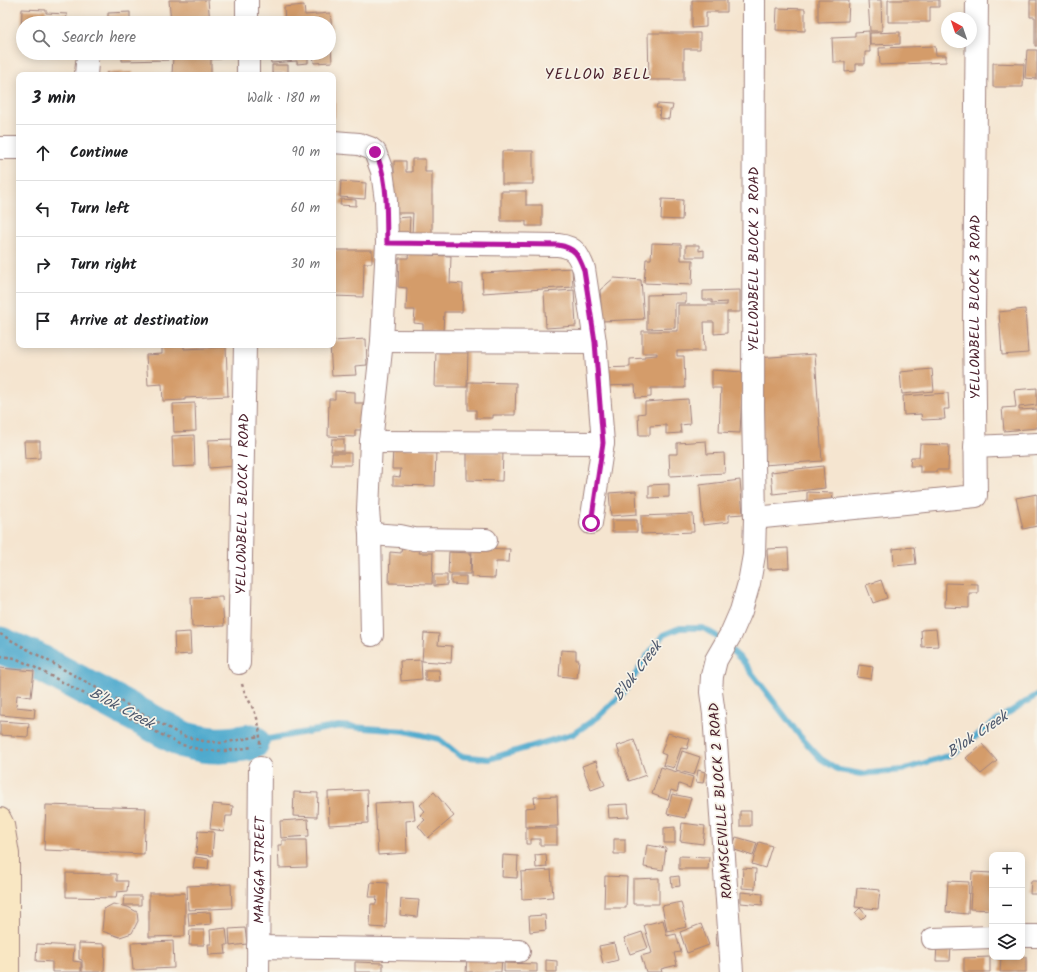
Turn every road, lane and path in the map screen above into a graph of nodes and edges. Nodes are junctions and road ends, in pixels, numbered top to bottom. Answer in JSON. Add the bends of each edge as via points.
{"nodes":[{"id":1,"x":247,"y":0,"type":"edge"},
{"id":2,"x":754,"y":0,"type":"edge"},
{"id":3,"x":977,"y":0,"type":"edge"},
{"id":4,"x":248,"y":16,"type":"edge"},
{"id":5,"x":248,"y":60,"type":"edge"},
{"id":6,"x":248,"y":72,"type":"edge"},
{"id":7,"x":336,"y":142,"type":"edge"},
{"id":8,"x":0,"y":148,"type":"edge"},
{"id":9,"x":16,"y":148,"type":"edge"},
{"id":10,"x":387,"y":243,"type":"junction"},
{"id":11,"x":382,"y":341,"type":"junction"},
{"id":12,"x":595,"y":342,"type":"junction"},
{"id":13,"x":245,"y":348,"type":"edge"},
{"id":14,"x":371,"y":442,"type":"junction"},
{"id":15,"x":603,"y":443,"type":"junction"},
{"id":16,"x":1037,"y":444,"type":"edge"},
{"id":17,"x":975,"y":447,"type":"junction"},
{"id":18,"x":755,"y":518,"type":"junction"},
{"id":19,"x":591,"y":523,"type":"dead end"},
{"id":20,"x":370,"y":534,"type":"junction"},
{"id":21,"x":486,"y":540,"type":"dead end"},
{"id":22,"x":0,"y":634,"type":"edge"},
{"id":23,"x":731,"y":634,"type":"joint"},
{"id":24,"x":372,"y":635,"type":"dead end"},
{"id":25,"x":0,"y":656,"type":"edge"},
{"id":26,"x":239,"y":663,"type":"joint"},
{"id":27,"x":260,"y":736,"type":"junction"},
{"id":28,"x":260,"y":745,"type":"junction"},
{"id":29,"x":260,"y":768,"type":"joint"},
{"id":30,"x":0,"y":819,"type":"edge"},
{"id":31,"x":1025,"y":936,"type":"edge"},
{"id":32,"x":1037,"y":936,"type":"edge"},
{"id":33,"x":989,"y":937,"type":"edge"},
{"id":34,"x":933,"y":939,"type":"dead end"},
{"id":35,"x":258,"y":947,"type":"junction"},
{"id":36,"x":519,"y":951,"type":"dead end"},
{"id":37,"x":8,"y":972,"type":"edge"},
{"id":38,"x":258,"y":972,"type":"edge"},
{"id":39,"x":732,"y":972,"type":"edge"}],
"edges":[{"from":1,"to":4,"type":"street"},
{"from":2,"to":18,"type":"street","name":"YELLOWBELL BLOCK 2 ROAD"},
{"from":3,"to":17,"type":"street","name":"YELLOWBELL BLOCK 3 ROAD"},
{"from":5,"to":6,"type":"street"},
{"from":7,"to":10,"type":"street","via":[[359,144],[375,152],[382,171],[386,201]]},
{"from":8,"to":9,"type":"street"},
{"from":10,"to":11,"type":"street"},
{"from":10,"to":12,"type":"street","via":[[569,246],[580,258],[584,270]]},
{"from":11,"to":12,"type":"street"},
{"from":11,"to":14,"type":"street"},
{"from":12,"to":15,"type":"street"},
{"from":13,"to":26,"type":"street","name":"YELLOWBELL BLOCK 1 ROAD"},
{"from":14,"to":15,"type":"street"},
{"from":14,"to":20,"type":"street","via":[[368,510]]},
{"from":15,"to":19,"type":"street"},
{"from":16,"to":17,"type":"street"},
{"from":17,"to":18,"type":"street","name":"YELLOWBELL BLOCK 3 ROAD","via":[[976,496]]},
{"from":18,"to":23,"type":"street","name":"YELLOWBELL BLOCK 2 ROAD","via":[[754,555],[749,583]]},
{"from":20,"to":21,"type":"street","via":[[414,539]]},
{"from":20,"to":24,"type":"street"},
{"from":22,"to":27,"type":"path","via":[[183,736],[222,743]]},
{"from":23,"to":39,"type":"street","name":"ROAMSCEVILLE BLOCK 2 ROAD","via":[[716,660],[711,692]]},
{"from":25,"to":28,"type":"path","via":[[15,658],[32,666],[179,744],[202,750],[225,751]]},
{"from":26,"to":27,"type":"path","via":[[244,691],[256,714]]},
{"from":27,"to":28,"type":"path"},
{"from":28,"to":29,"type":"path"},
{"from":29,"to":35,"type":"street","name":"MANGGA STREET"},
{"from":30,"to":37,"type":"street","via":[[8,854]]},
{"from":31,"to":32,"type":"street"},
{"from":33,"to":34,"type":"street"},
{"from":35,"to":36,"type":"street"},
{"from":35,"to":38,"type":"street","name":"MANGGA STREET"}]}
